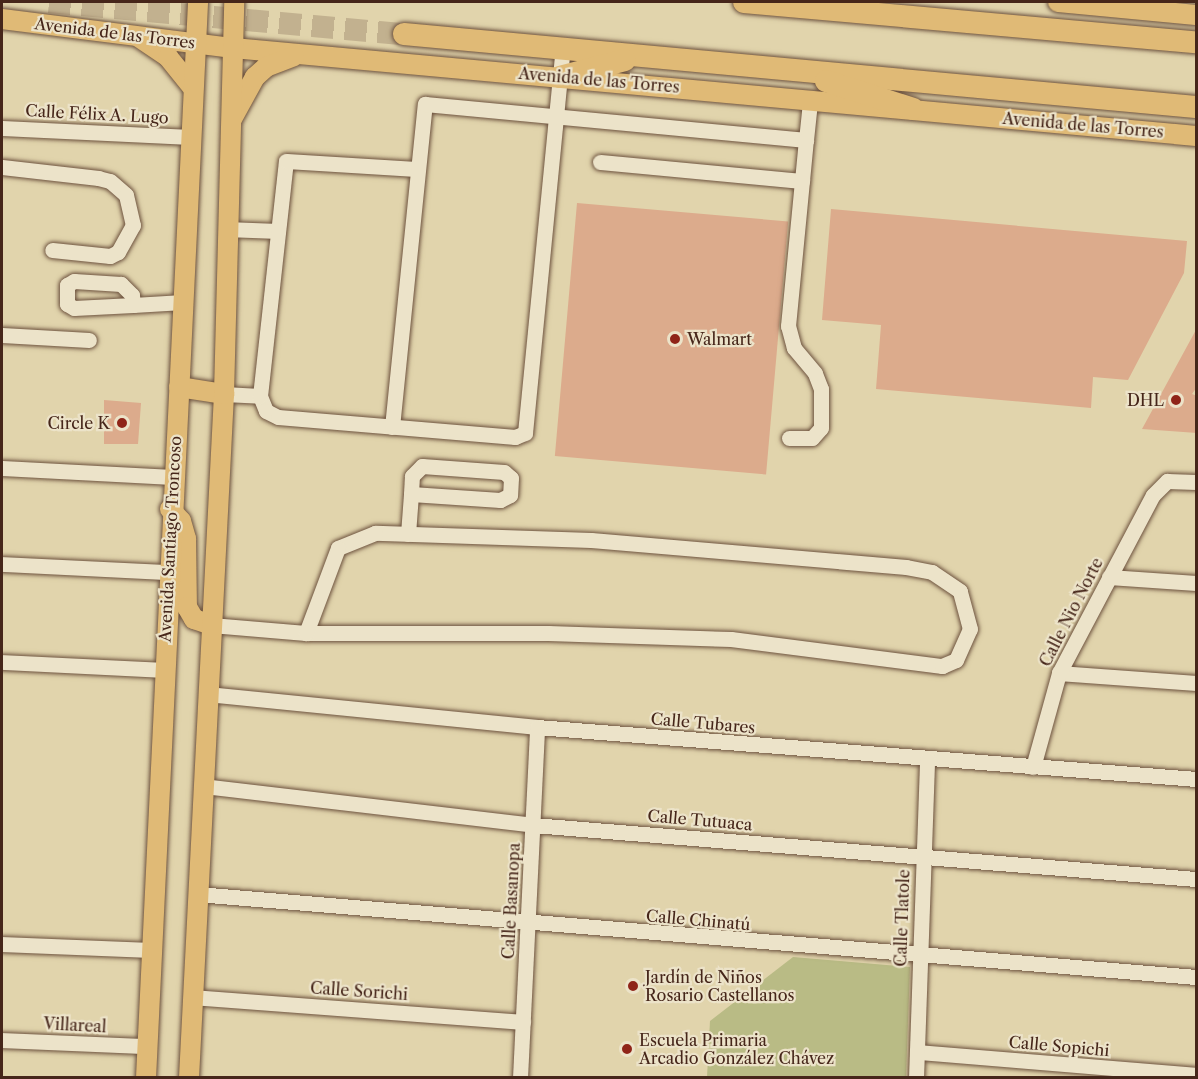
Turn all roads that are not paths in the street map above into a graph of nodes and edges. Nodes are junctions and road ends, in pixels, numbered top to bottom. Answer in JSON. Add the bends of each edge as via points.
{"nodes":[{"id":1,"x":198,"y":2,"type":"edge"},
{"id":2,"x":234,"y":2,"type":"edge"},
{"id":3,"x":744,"y":2,"type":"edge"},
{"id":4,"x":1058,"y":2,"type":"edge"},
{"id":5,"x":1197,"y":15,"type":"edge"},
{"id":6,"x":2,"y":19,"type":"edge"},
{"id":7,"x":404,"y":34,"type":"tunnel mouth"},
{"id":8,"x":135,"y":35,"type":"junction"},
{"id":9,"x":195,"y":42,"type":"junction"},
{"id":10,"x":1197,"y":42,"type":"edge"},
{"id":11,"x":232,"y":48,"type":"junction"},
{"id":12,"x":563,"y":48,"type":"junction"},
{"id":13,"x":308,"y":53,"type":"junction"},
{"id":14,"x":642,"y":55,"type":"junction"},
{"id":15,"x":784,"y":68,"type":"junction"},
{"id":16,"x":560,"y":76,"type":"junction"},
{"id":17,"x":193,"y":88,"type":"junction"},
{"id":18,"x":810,"y":101,"type":"junction"},
{"id":19,"x":1197,"y":107,"type":"edge"},
{"id":20,"x":913,"y":109,"type":"junction"},
{"id":21,"x":555,"y":116,"type":"junction"},
{"id":22,"x":228,"y":126,"type":"junction"},
{"id":23,"x":2,"y":128,"type":"edge"},
{"id":24,"x":1197,"y":136,"type":"edge"},
{"id":25,"x":191,"y":137,"type":"junction"},
{"id":26,"x":806,"y":140,"type":"junction"},
{"id":27,"x":600,"y":162,"type":"dead end"},
{"id":28,"x":2,"y":167,"type":"edge"},
{"id":29,"x":417,"y":169,"type":"junction"},
{"id":30,"x":802,"y":181,"type":"junction"},
{"id":31,"x":226,"y":229,"type":"junction"},
{"id":32,"x":278,"y":231,"type":"junction"},
{"id":33,"x":52,"y":250,"type":"dead end"},
{"id":34,"x":183,"y":302,"type":"junction"},
{"id":35,"x":133,"y":306,"type":"dead end"},
{"id":36,"x":2,"y":335,"type":"edge"},
{"id":37,"x":89,"y":340,"type":"dead end"},
{"id":38,"x":179,"y":387,"type":"junction"},
{"id":39,"x":224,"y":394,"type":"junction"},
{"id":40,"x":261,"y":396,"type":"junction"},
{"id":41,"x":392,"y":427,"type":"junction"},
{"id":42,"x":789,"y":438,"type":"dead end"},
{"id":43,"x":2,"y":468,"type":"edge"},
{"id":44,"x":173,"y":477,"type":"junction"},
{"id":45,"x":1197,"y":482,"type":"edge"},
{"id":46,"x":411,"y":494,"type":"junction"},
{"id":47,"x":170,"y":509,"type":"junction"},
{"id":48,"x":408,"y":534,"type":"junction"},
{"id":49,"x":2,"y":564,"type":"edge"},
{"id":50,"x":168,"y":572,"type":"junction"},
{"id":51,"x":1109,"y":577,"type":"junction"},
{"id":52,"x":1197,"y":584,"type":"edge"},
{"id":53,"x":211,"y":625,"type":"junction"},
{"id":54,"x":306,"y":633,"type":"junction"},
{"id":55,"x":2,"y":662,"type":"edge"},
{"id":56,"x":163,"y":669,"type":"junction"},
{"id":57,"x":1059,"y":673,"type":"junction"},
{"id":58,"x":1197,"y":683,"type":"edge"},
{"id":59,"x":207,"y":694,"type":"junction"},
{"id":60,"x":537,"y":727,"type":"junction"},
{"id":61,"x":927,"y":759,"type":"junction"},
{"id":62,"x":1034,"y":767,"type":"junction"},
{"id":63,"x":1197,"y":779,"type":"edge"},
{"id":64,"x":203,"y":786,"type":"junction"},
{"id":65,"x":533,"y":825,"type":"junction"},
{"id":66,"x":922,"y":856,"type":"junction"},
{"id":67,"x":1197,"y":879,"type":"edge"},
{"id":68,"x":197,"y":894,"type":"junction"},
{"id":69,"x":529,"y":923,"type":"junction"},
{"id":70,"x":2,"y":944,"type":"edge"},
{"id":71,"x":150,"y":950,"type":"junction"},
{"id":72,"x":918,"y":958,"type":"junction"},
{"id":73,"x":1197,"y":977,"type":"edge"},
{"id":74,"x":192,"y":997,"type":"junction"},
{"id":75,"x":523,"y":1022,"type":"junction"},
{"id":76,"x":2,"y":1040,"type":"edge"},
{"id":77,"x":147,"y":1046,"type":"junction"},
{"id":78,"x":918,"y":1052,"type":"junction"},
{"id":79,"x":1197,"y":1075,"type":"edge"},
{"id":80,"x":146,"y":1077,"type":"edge"},
{"id":81,"x":189,"y":1077,"type":"edge"},
{"id":82,"x":520,"y":1077,"type":"edge"},
{"id":83,"x":916,"y":1077,"type":"edge"}],
"edges":[{"from":1,"to":9,"type":"main road","name":"Avenida Santiago Troncoso"},
{"from":2,"to":11,"type":"main road"},
{"from":3,"to":10,"type":"highway"},
{"from":4,"to":5,"type":"main road"},
{"from":6,"to":8,"type":"main road","name":"Avenida de las Torres"},
{"from":7,"to":12,"type":"highway","name":"Avenida de las Torres"},
{"from":8,"to":9,"type":"main road","name":"Avenida de las Torres"},
{"from":8,"to":17,"type":"main road","via":[[168,57]]},
{"from":9,"to":11,"type":"main road","name":"Avenida de las Torres"},
{"from":9,"to":17,"type":"main road","name":"Avenida Santiago Troncoso"},
{"from":11,"to":13,"type":"main road","name":"Avenida de las Torres"},
{"from":11,"to":22,"type":"main road"},
{"from":12,"to":14,"type":"highway","name":"Avenida de las Torres"},
{"from":12,"to":16,"type":"street"},
{"from":13,"to":16,"type":"main road","name":"Avenida de las Torres"},
{"from":13,"to":22,"type":"main road","via":[[281,58],[260,72]]},
{"from":14,"to":15,"type":"highway","name":"Avenida de las Torres"},
{"from":14,"to":16,"type":"highway"},
{"from":15,"to":19,"type":"highway","name":"Avenida de las Torres"},
{"from":15,"to":20,"type":"highway"},
{"from":16,"to":18,"type":"main road","name":"Avenida de las Torres"},
{"from":16,"to":21,"type":"street"},
{"from":17,"to":25,"type":"main road","name":"Avenida Santiago Troncoso"},
{"from":18,"to":20,"type":"main road","name":"Avenida de las Torres"},
{"from":18,"to":26,"type":"street"},
{"from":20,"to":24,"type":"main road","name":"Avenida de las Torres"},
{"from":21,"to":26,"type":"street"},
{"from":21,"to":29,"type":"street","via":[[425,104]]},
{"from":21,"to":41,"type":"street","via":[[525,433],[515,437]]},
{"from":22,"to":31,"type":"main road"},
{"from":23,"to":25,"type":"street","name":"Calle Félix A. Lugo"},
{"from":25,"to":34,"type":"main road","name":"Avenida Santiago Troncoso"},
{"from":26,"to":30,"type":"street"},
{"from":27,"to":30,"type":"street"},
{"from":28,"to":33,"type":"street","via":[[98,178],[110,181],[126,195],[133,225],[118,252],[110,256]]},
{"from":29,"to":32,"type":"street","via":[[288,159]]},
{"from":29,"to":41,"type":"street"},
{"from":30,"to":42,"type":"street","via":[[788,326],[794,348],[815,373],[820,389],[821,428],[812,438]]},
{"from":31,"to":32,"type":"street"},
{"from":31,"to":39,"type":"main road"},
{"from":32,"to":40,"type":"street"},
{"from":34,"to":35,"type":"street"},
{"from":34,"to":38,"type":"main road","name":"Avenida Santiago Troncoso"},
{"from":36,"to":37,"type":"street"},
{"from":38,"to":39,"type":"main road"},
{"from":38,"to":44,"type":"main road","name":"Avenida Santiago Troncoso"},
{"from":39,"to":40,"type":"street"},
{"from":39,"to":53,"type":"main road"},
{"from":40,"to":41,"type":"street","via":[[270,415]]},
{"from":43,"to":44,"type":"street"},
{"from":44,"to":47,"type":"main road","name":"Avenida Santiago Troncoso"},
{"from":45,"to":51,"type":"street","name":"Calle Nio Norte","via":[[1163,483]]},
{"from":46,"to":46,"type":"street","via":[[500,500],[510,495],[511,478],[504,472],[422,466],[412,476]]},
{"from":46,"to":48,"type":"street"},
{"from":47,"to":50,"type":"main road","name":"Avenida Santiago Troncoso"},
{"from":47,"to":53,"type":"main road","via":[[182,521],[186,539],[187,607],[194,619]]},
{"from":48,"to":54,"type":"street","via":[[375,533],[338,548]]},
{"from":48,"to":54,"type":"street","via":[[591,540],[906,567],[932,572],[960,591],[970,629],[960,654],[942,666],[731,639],[548,633]]},
{"from":49,"to":50,"type":"street"},
{"from":50,"to":56,"type":"main road","name":"Avenida Santiago Troncoso"},
{"from":51,"to":52,"type":"street"},
{"from":51,"to":57,"type":"street","name":"Calle Nio Norte"},
{"from":53,"to":54,"type":"street"},
{"from":53,"to":59,"type":"main road"},
{"from":55,"to":56,"type":"street"},
{"from":56,"to":71,"type":"main road","name":"Avenida Santiago Troncoso"},
{"from":57,"to":58,"type":"street"},
{"from":57,"to":62,"type":"street","name":"Calle Nio Norte"},
{"from":59,"to":60,"type":"street","name":"Calle Tubares"},
{"from":59,"to":64,"type":"main road"},
{"from":60,"to":61,"type":"street","name":"Calle Tubares"},
{"from":60,"to":65,"type":"street","name":"Calle Basanopa"},
{"from":61,"to":62,"type":"street","name":"Calle Tubares"},
{"from":61,"to":66,"type":"street","name":"Calle Tlatole"},
{"from":62,"to":63,"type":"street","name":"Calle Tubares"},
{"from":64,"to":65,"type":"street","name":"Calle Tutuaca"},
{"from":64,"to":68,"type":"main road"},
{"from":65,"to":66,"type":"street","name":"Calle Tutuaca"},
{"from":65,"to":69,"type":"street","name":"Calle Basanopa"},
{"from":66,"to":67,"type":"street","name":"Calle Tutuaca"},
{"from":66,"to":72,"type":"street","name":"Calle Tlatole"},
{"from":68,"to":69,"type":"street","name":"Calle Chinatú"},
{"from":68,"to":74,"type":"main road"},
{"from":69,"to":72,"type":"street","name":"Calle Chinatú"},
{"from":69,"to":75,"type":"street","name":"Calle Basanopa"},
{"from":70,"to":71,"type":"street"},
{"from":71,"to":77,"type":"main road","name":"Avenida Santiago Troncoso"},
{"from":72,"to":73,"type":"street","name":"Calle Chinatú"},
{"from":72,"to":78,"type":"street","name":"Calle Tlatole"},
{"from":74,"to":75,"type":"street","name":"Calle Sorichi"},
{"from":74,"to":81,"type":"main road"},
{"from":75,"to":82,"type":"street","name":"Calle Basanopa"},
{"from":76,"to":77,"type":"street","name":"Villareal"},
{"from":77,"to":80,"type":"main road","name":"Avenida Santiago Troncoso"},
{"from":78,"to":79,"type":"street","name":"Calle Sopichi"},
{"from":78,"to":83,"type":"street","name":"Calle Tlatole"}]}
